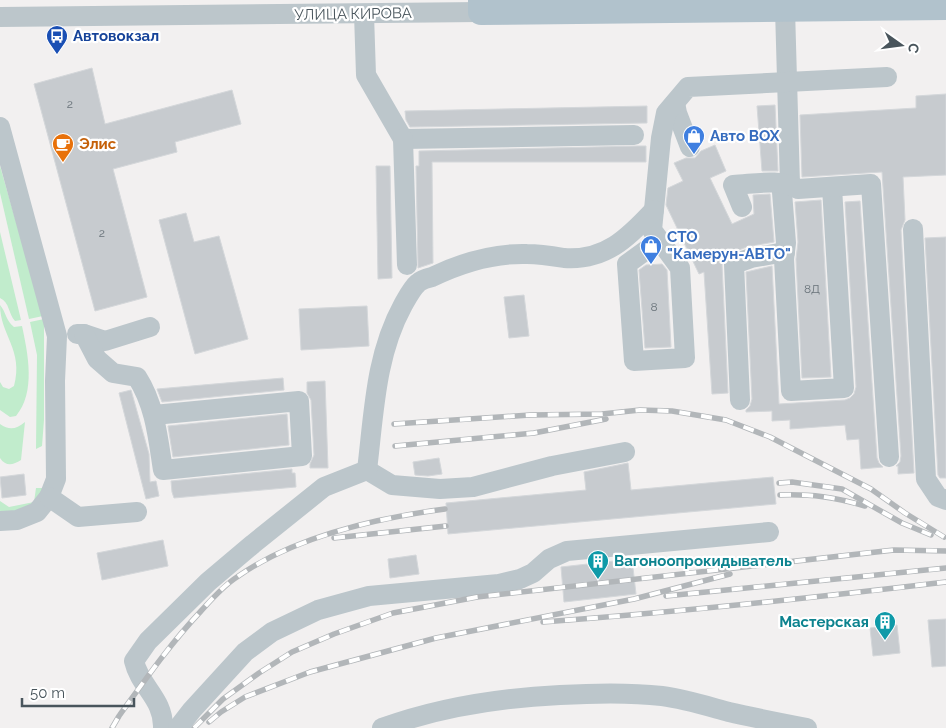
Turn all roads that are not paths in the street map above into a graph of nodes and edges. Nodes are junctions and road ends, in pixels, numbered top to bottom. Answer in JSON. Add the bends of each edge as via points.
{"nodes":[{"id":1,"x":481,"y":6,"type":"edge"},
{"id":2,"x":780,"y":6,"type":"edge"},
{"id":3,"x":946,"y":7,"type":"edge"},
{"id":4,"x":130,"y":8,"type":"edge"},
{"id":5,"x":364,"y":14,"type":"junction"},
{"id":6,"x":0,"y":17,"type":"edge"},
{"id":7,"x":888,"y":77,"type":"dead end"},
{"id":8,"x":786,"y":82,"type":"junction"},
{"id":9,"x":675,"y":102,"type":"junction"},
{"id":10,"x":0,"y":127,"type":"edge"},
{"id":11,"x":634,"y":135,"type":"dead end"},
{"id":12,"x":403,"y":139,"type":"junction"},
{"id":13,"x":690,"y":148,"type":"dead end"},
{"id":14,"x":790,"y":184,"type":"junction"},
{"id":15,"x":832,"y":187,"type":"junction"},
{"id":16,"x":742,"y":206,"type":"dead end"},
{"id":17,"x":654,"y":210,"type":"junction"},
{"id":18,"x":913,"y":229,"type":"dead end"},
{"id":19,"x":660,"y":240,"type":"junction"},
{"id":20,"x":785,"y":252,"type":"junction"},
{"id":21,"x":407,"y":265,"type":"dead end"},
{"id":22,"x":150,"y":327,"type":"dead end"},
{"id":23,"x":84,"y":334,"type":"junction"},
{"id":24,"x":57,"y":336,"type":"junction"},
{"id":25,"x":740,"y":400,"type":"dead end"},
{"id":26,"x":154,"y":416,"type":"junction"},
{"id":27,"x":625,"y":452,"type":"dead end"},
{"id":28,"x":889,"y":457,"type":"dead end"},
{"id":29,"x":367,"y":470,"type":"junction"},
{"id":30,"x":49,"y":497,"type":"junction"},
{"id":31,"x":946,"y":500,"type":"edge"},
{"id":32,"x":137,"y":512,"type":"dead end"},
{"id":33,"x":0,"y":521,"type":"edge"},
{"id":34,"x":769,"y":532,"type":"dead end"},
{"id":35,"x":164,"y":728,"type":"edge"},
{"id":36,"x":178,"y":728,"type":"edge"},
{"id":37,"x":382,"y":728,"type":"edge"},
{"id":38,"x":807,"y":728,"type":"edge"}],
"edges":[{"from":1,"to":2,"type":"main road","name":"УЛИЦА КИРОВА"},
{"from":1,"to":5,"type":"street","name":"УЛИЦА КИРОВА"},
{"from":2,"to":3,"type":"main road","name":"УЛИЦА КИРОВА"},
{"from":2,"to":8,"type":"street"},
{"from":4,"to":5,"type":"street","name":"УЛИЦА КИРОВА"},
{"from":4,"to":6,"type":"street","name":"УЛИЦА КИРОВА"},
{"from":5,"to":12,"type":"street","via":[[366,75]]},
{"from":7,"to":8,"type":"street"},
{"from":8,"to":9,"type":"street","via":[[688,87]]},
{"from":8,"to":14,"type":"street"},
{"from":9,"to":13,"type":"street"},
{"from":9,"to":17,"type":"street","via":[[666,113],[661,138]]},
{"from":10,"to":24,"type":"street"},
{"from":11,"to":12,"type":"street"},
{"from":12,"to":21,"type":"street"},
{"from":14,"to":15,"type":"street","via":[[798,189]]},
{"from":14,"to":16,"type":"street","via":[[733,185]]},
{"from":14,"to":20,"type":"street","via":[[782,192]]},
{"from":15,"to":20,"type":"street","via":[[844,388],[791,392]]},
{"from":15,"to":28,"type":"street","via":[[872,184]]},
{"from":17,"to":19,"type":"street","via":[[652,230]]},
{"from":17,"to":29,"type":"street","via":[[614,248],[596,254],[565,258],[508,254],[456,265],[418,283],[397,316],[376,385]]},
{"from":18,"to":31,"type":"street","via":[[926,479],[938,496]]},
{"from":19,"to":19,"type":"street","via":[[680,268],[686,358],[634,361],[627,264]]},
{"from":20,"to":25,"type":"street","via":[[734,264]]},
{"from":22,"to":23,"type":"street","via":[[105,341]]},
{"from":23,"to":24,"type":"street"},
{"from":23,"to":26,"type":"street","via":[[97,359],[113,373],[137,377],[145,389]]},
{"from":24,"to":30,"type":"street","via":[[56,479]]},
{"from":26,"to":26,"type":"street","via":[[163,470],[302,456],[299,401]]},
{"from":27,"to":29,"type":"street","via":[[552,466],[473,487],[440,489],[392,485]]},
{"from":29,"to":35,"type":"street","via":[[324,486],[208,582],[148,641],[134,661],[136,672],[156,699]]},
{"from":30,"to":32,"type":"street","via":[[78,517]]},
{"from":30,"to":33,"type":"street","via":[[37,512],[17,520]]},
{"from":34,"to":36,"type":"street","via":[[567,551],[549,559],[533,573],[499,584],[368,596],[318,610],[272,632],[245,652]]},
{"from":37,"to":38,"type":"street","via":[[447,708],[501,699],[628,693],[665,696]]}]}
